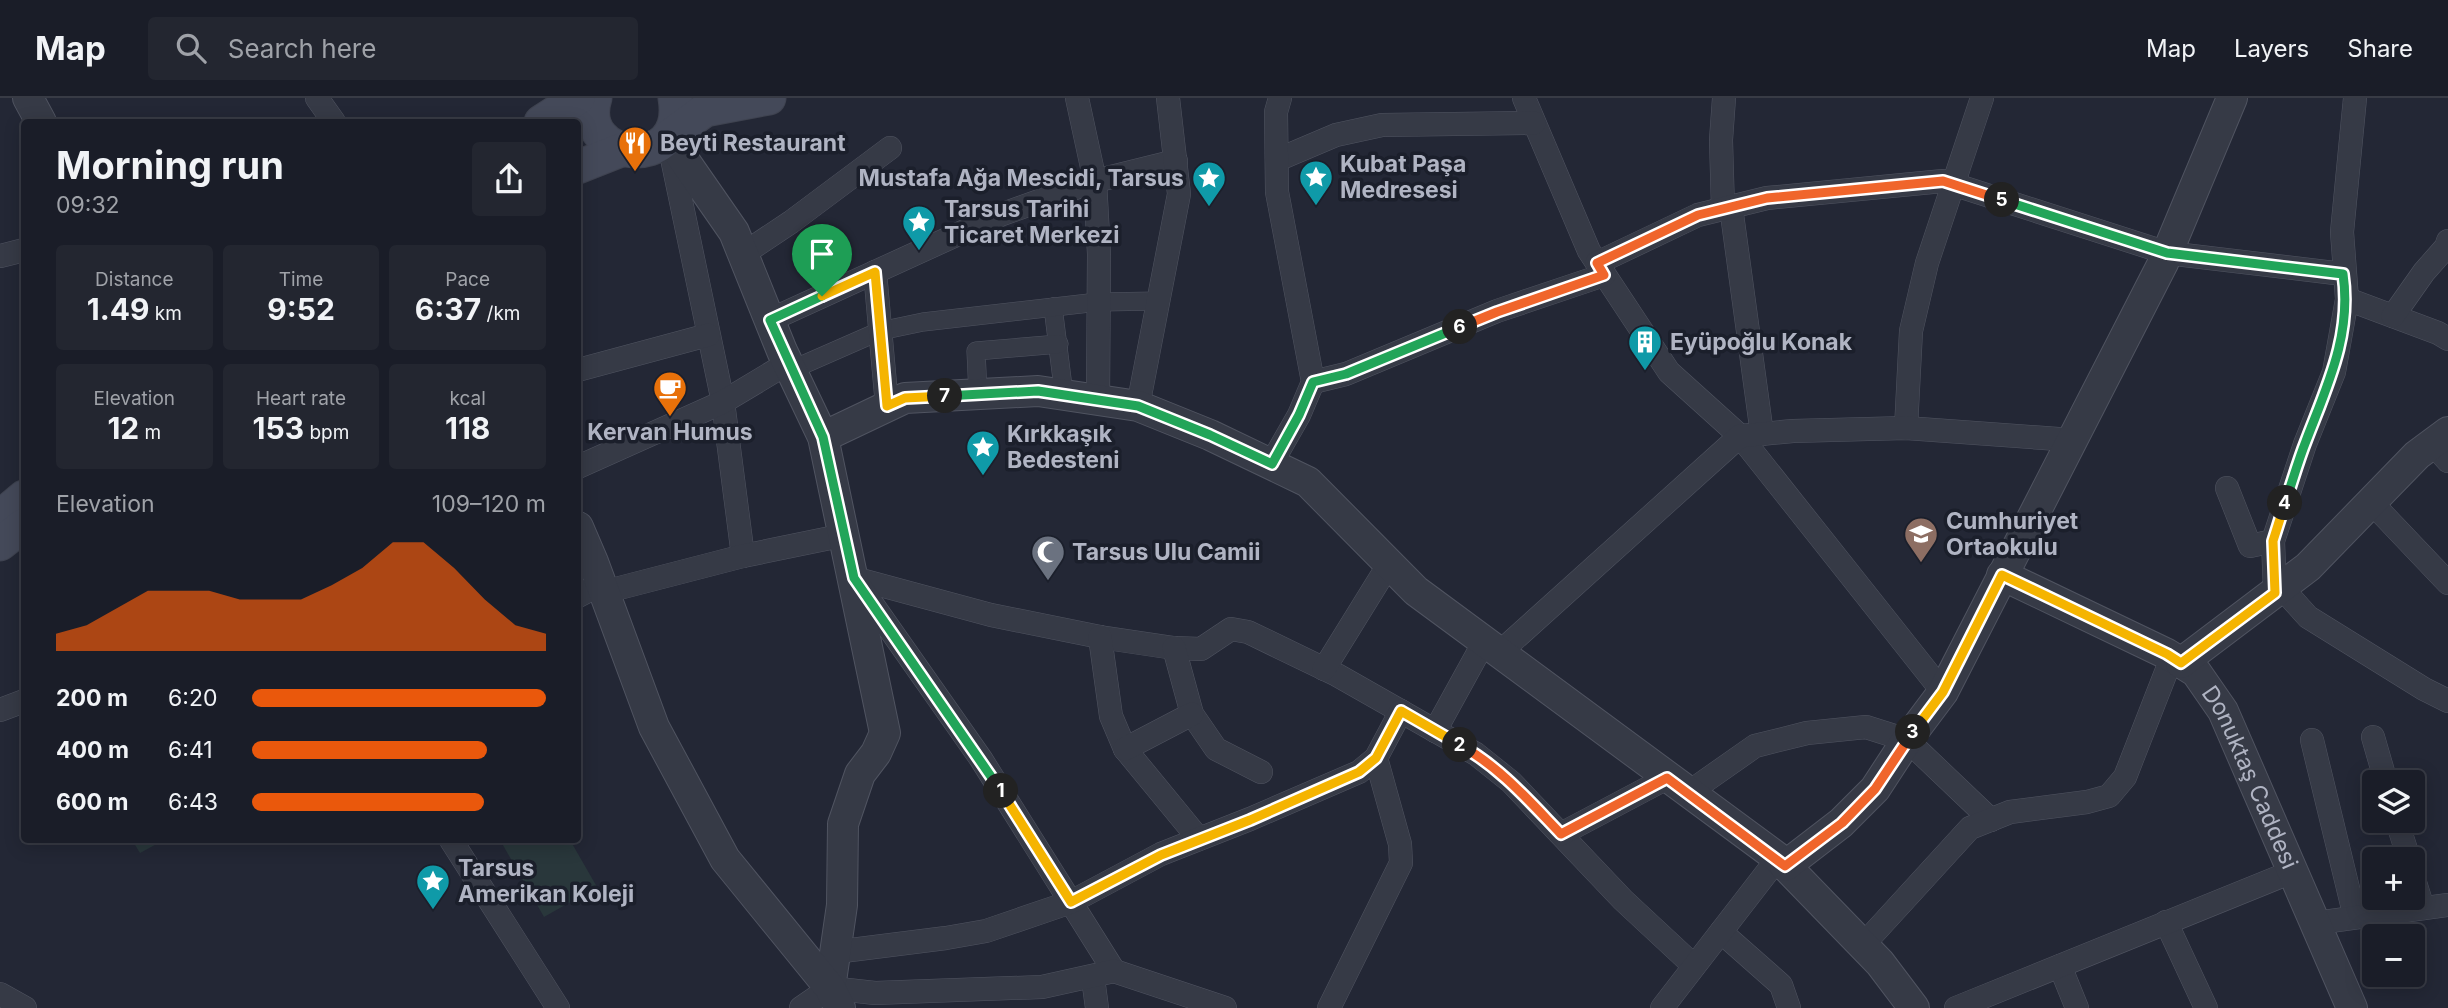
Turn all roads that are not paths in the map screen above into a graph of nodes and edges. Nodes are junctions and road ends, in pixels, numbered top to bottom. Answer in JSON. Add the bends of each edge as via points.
{"nodes":[{"id":1,"x":28,"y":98,"type":"edge"},
{"id":2,"x":317,"y":98,"type":"edge"},
{"id":3,"x":578,"y":98,"type":"edge"},
{"id":4,"x":595,"y":98,"type":"edge"},
{"id":5,"x":675,"y":98,"type":"edge"},
{"id":6,"x":769,"y":98,"type":"edge"},
{"id":7,"x":1077,"y":98,"type":"edge"},
{"id":8,"x":1168,"y":98,"type":"edge"},
{"id":9,"x":1280,"y":98,"type":"edge"},
{"id":10,"x":1524,"y":98,"type":"edge"},
{"id":11,"x":1724,"y":98,"type":"edge"},
{"id":12,"x":1982,"y":98,"type":"edge"},
{"id":13,"x":2232,"y":98,"type":"edge"},
{"id":14,"x":2355,"y":98,"type":"edge"},
{"id":15,"x":39,"y":119,"type":"edge"},
{"id":16,"x":332,"y":119,"type":"edge"},
{"id":17,"x":546,"y":119,"type":"edge"},
{"id":18,"x":1534,"y":123,"type":"junction"},
{"id":19,"x":668,"y":137,"type":"junction"},
{"id":20,"x":890,"y":148,"type":"dead end"},
{"id":21,"x":621,"y":149,"type":"junction"},
{"id":22,"x":1277,"y":160,"type":"junction"},
{"id":23,"x":1176,"y":161,"type":"junction"},
{"id":24,"x":581,"y":166,"type":"edge"},
{"id":25,"x":1095,"y":181,"type":"junction"},
{"id":26,"x":1952,"y":184,"type":"junction"},
{"id":27,"x":1727,"y":208,"type":"junction"},
{"id":28,"x":2447,"y":245,"type":"edge"},
{"id":29,"x":21,"y":251,"type":"edge"},
{"id":30,"x":2167,"y":253,"type":"junction"},
{"id":31,"x":743,"y":254,"type":"junction"},
{"id":32,"x":0,"y":256,"type":"edge"},
{"id":33,"x":1601,"y":269,"type":"junction"},
{"id":34,"x":875,"y":272,"type":"junction"},
{"id":35,"x":2343,"y":274,"type":"junction"},
{"id":36,"x":2347,"y":299,"type":"junction"},
{"id":37,"x":1159,"y":301,"type":"junction"},
{"id":38,"x":1098,"y":302,"type":"junction"},
{"id":39,"x":1053,"y":307,"type":"junction"},
{"id":40,"x":2393,"y":316,"type":"junction"},
{"id":41,"x":770,"y":320,"type":"junction"},
{"id":42,"x":880,"y":331,"type":"junction"},
{"id":43,"x":708,"y":335,"type":"junction"},
{"id":44,"x":2448,"y":339,"type":"edge"},
{"id":45,"x":1059,"y":344,"type":"junction"},
{"id":46,"x":790,"y":367,"type":"junction"},
{"id":47,"x":581,"y":369,"type":"edge"},
{"id":48,"x":1313,"y":382,"type":"junction"},
{"id":49,"x":978,"y":394,"type":"junction"},
{"id":50,"x":1064,"y":395,"type":"junction"},
{"id":51,"x":1098,"y":400,"type":"junction"},
{"id":52,"x":723,"y":402,"type":"junction"},
{"id":53,"x":887,"y":406,"type":"junction"},
{"id":54,"x":1138,"y":406,"type":"junction"},
{"id":55,"x":1906,"y":428,"type":"junction"},
{"id":56,"x":1751,"y":435,"type":"junction"},
{"id":57,"x":823,"y":437,"type":"junction"},
{"id":58,"x":2072,"y":440,"type":"junction"},
{"id":59,"x":2443,"y":446,"type":"edge"},
{"id":60,"x":1272,"y":464,"type":"junction"},
{"id":61,"x":581,"y":466,"type":"edge"},
{"id":62,"x":2227,"y":488,"type":"dead end"},
{"id":63,"x":2371,"y":502,"type":"junction"},
{"id":64,"x":12,"y":509,"type":"edge"},
{"id":65,"x":845,"y":535,"type":"junction"},
{"id":66,"x":581,"y":539,"type":"edge"},
{"id":67,"x":2273,"y":541,"type":"junction"},
{"id":68,"x":0,"y":544,"type":"edge"},
{"id":69,"x":743,"y":556,"type":"junction"},
{"id":70,"x":1390,"y":564,"type":"junction"},
{"id":71,"x":2002,"y":575,"type":"junction"},
{"id":72,"x":854,"y":578,"type":"junction"},
{"id":73,"x":2448,"y":583,"type":"edge"},
{"id":74,"x":2279,"y":590,"type":"junction"},
{"id":75,"x":594,"y":591,"type":"edge"},
{"id":76,"x":1100,"y":638,"type":"junction"},
{"id":77,"x":1174,"y":648,"type":"junction"},
{"id":78,"x":1492,"y":648,"type":"junction"},
{"id":79,"x":2177,"y":660,"type":"junction"},
{"id":80,"x":1324,"y":668,"type":"junction"},
{"id":81,"x":1943,"y":692,"type":"junction"},
{"id":82,"x":2448,"y":701,"type":"edge"},
{"id":83,"x":21,"y":702,"type":"edge"},
{"id":84,"x":0,"y":710,"type":"edge"},
{"id":85,"x":1401,"y":711,"type":"junction"},
{"id":86,"x":1192,"y":714,"type":"junction"},
{"id":87,"x":1435,"y":731,"type":"junction"},
{"id":88,"x":2373,"y":737,"type":"dead end"},
{"id":89,"x":1907,"y":740,"type":"junction"},
{"id":90,"x":2312,"y":740,"type":"dead end"},
{"id":91,"x":1125,"y":749,"type":"junction"},
{"id":92,"x":1376,"y":758,"type":"junction"},
{"id":93,"x":2383,"y":770,"type":"edge"},
{"id":94,"x":1261,"y":772,"type":"dead end"},
{"id":95,"x":1678,"y":786,"type":"junction"},
{"id":96,"x":1991,"y":820,"type":"junction"},
{"id":97,"x":1561,"y":834,"type":"junction"},
{"id":98,"x":1199,"y":839,"type":"junction"},
{"id":99,"x":453,"y":843,"type":"edge"},
{"id":100,"x":1781,"y":862,"type":"junction"},
{"id":101,"x":2294,"y":871,"type":"junction"},
{"id":102,"x":1071,"y":902,"type":"junction"},
{"id":103,"x":2448,"y":905,"type":"edge"},
{"id":104,"x":2425,"y":908,"type":"edge"},
{"id":105,"x":2408,"y":910,"type":"edge"},
{"id":106,"x":2355,"y":917,"type":"junction"},
{"id":107,"x":2166,"y":922,"type":"junction"},
{"id":108,"x":2316,"y":923,"type":"junction"},
{"id":109,"x":1720,"y":932,"type":"junction"},
{"id":110,"x":1863,"y":945,"type":"junction"},
{"id":111,"x":835,"y":952,"type":"junction"},
{"id":112,"x":1694,"y":966,"type":"junction"},
{"id":113,"x":2060,"y":966,"type":"junction"},
{"id":114,"x":1103,"y":974,"type":"junction"},
{"id":115,"x":0,"y":994,"type":"edge"},
{"id":116,"x":835,"y":998,"type":"edge"},
{"id":117,"x":25,"y":1008,"type":"edge"},
{"id":118,"x":558,"y":1008,"type":"edge"},
{"id":119,"x":802,"y":1008,"type":"edge"},
{"id":120,"x":1097,"y":1008,"type":"edge"},
{"id":121,"x":1224,"y":1008,"type":"edge"},
{"id":122,"x":1329,"y":1008,"type":"edge"},
{"id":123,"x":1662,"y":1008,"type":"edge"},
{"id":124,"x":1789,"y":1008,"type":"edge"},
{"id":125,"x":1914,"y":1008,"type":"edge"},
{"id":126,"x":1956,"y":1008,"type":"edge"},
{"id":127,"x":2077,"y":1008,"type":"edge"},
{"id":128,"x":2206,"y":1008,"type":"edge"},
{"id":129,"x":2352,"y":1008,"type":"edge"}],
"edges":[{"from":1,"to":15,"type":"street"},
{"from":2,"to":16,"type":"street"},
{"from":3,"to":17,"type":"main road"},
{"from":4,"to":21,"type":"main road","via":[[597,130]]},
{"from":5,"to":19,"type":"main road","via":[[675,125]]},
{"from":6,"to":19,"type":"main road","via":[[705,110]]},
{"from":7,"to":25,"type":"street"},
{"from":8,"to":23,"type":"street"},
{"from":9,"to":22,"type":"street"},
{"from":10,"to":18,"type":"street"},
{"from":11,"to":27,"type":"street","via":[[1721,140]]},
{"from":12,"to":26,"type":"street"},
{"from":13,"to":30,"type":"street"},
{"from":14,"to":35,"type":"street","via":[[2342,232]]},
{"from":18,"to":22,"type":"street","via":[[1382,125],[1336,135]]},
{"from":18,"to":33,"type":"street"},
{"from":19,"to":21,"type":"main road","via":[[644,152]]},
{"from":19,"to":31,"type":"street","via":[[734,232]]},
{"from":19,"to":43,"type":"street"},
{"from":20,"to":31,"type":"street"},
{"from":21,"to":24,"type":"main road"},
{"from":22,"to":48,"type":"street","via":[[1277,192]]},
{"from":23,"to":25,"type":"street"},
{"from":23,"to":37,"type":"street","via":[[1179,194]]},
{"from":25,"to":34,"type":"street","via":[[1000,215]]},
{"from":25,"to":38,"type":"street"},
{"from":26,"to":27,"type":"street","via":[[1867,187],[1767,198]]},
{"from":26,"to":30,"type":"street"},
{"from":26,"to":55,"type":"street","via":[[1911,331]]},
{"from":27,"to":33,"type":"street","via":[[1698,215]]},
{"from":27,"to":56,"type":"street"},
{"from":28,"to":40,"type":"street"},
{"from":29,"to":32,"type":"street"},
{"from":30,"to":35,"type":"street"},
{"from":30,"to":58,"type":"street"},
{"from":31,"to":41,"type":"street"},
{"from":33,"to":48,"type":"street","via":[[1346,374]]},
{"from":33,"to":56,"type":"street","via":[[1669,372]]},
{"from":34,"to":41,"type":"street"},
{"from":34,"to":42,"type":"street"},
{"from":35,"to":36,"type":"street"},
{"from":36,"to":40,"type":"street"},
{"from":36,"to":67,"type":"street","via":[[2334,372]]},
{"from":37,"to":38,"type":"street"},
{"from":37,"to":54,"type":"street"},
{"from":38,"to":39,"type":"street"},
{"from":38,"to":51,"type":"street"},
{"from":39,"to":42,"type":"street"},
{"from":39,"to":45,"type":"street"},
{"from":40,"to":44,"type":"street"},
{"from":41,"to":46,"type":"street"},
{"from":42,"to":46,"type":"street"},
{"from":42,"to":53,"type":"street"},
{"from":43,"to":47,"type":"street"},
{"from":43,"to":52,"type":"street"},
{"from":45,"to":49,"type":"street","via":[[975,351]]},
{"from":45,"to":50,"type":"street"},
{"from":46,"to":52,"type":"street"},
{"from":46,"to":57,"type":"street"},
{"from":48,"to":60,"type":"street"},
{"from":49,"to":50,"type":"street","via":[[1038,391]]},
{"from":49,"to":53,"type":"street","via":[[905,398]]},
{"from":50,"to":51,"type":"street"},
{"from":51,"to":54,"type":"street"},
{"from":52,"to":61,"type":"street"},
{"from":52,"to":69,"type":"street"},
{"from":53,"to":57,"type":"street"},
{"from":54,"to":60,"type":"street"},
{"from":55,"to":56,"type":"street"},
{"from":55,"to":58,"type":"street"},
{"from":56,"to":78,"type":"street"},
{"from":56,"to":81,"type":"street"},
{"from":57,"to":65,"type":"street"},
{"from":58,"to":71,"type":"street"},
{"from":59,"to":63,"type":"street","via":[[2417,455]]},
{"from":60,"to":70,"type":"street","via":[[1308,482]]},
{"from":62,"to":67,"type":"street","via":[[2250,545]]},
{"from":63,"to":73,"type":"street"},
{"from":63,"to":74,"type":"street"},
{"from":64,"to":68,"type":"main road"},
{"from":65,"to":69,"type":"street"},
{"from":65,"to":72,"type":"street"},
{"from":66,"to":75,"type":"street"},
{"from":67,"to":74,"type":"street"},
{"from":69,"to":75,"type":"street"},
{"from":70,"to":78,"type":"street","via":[[1416,591]]},
{"from":70,"to":80,"type":"street"},
{"from":71,"to":79,"type":"street","name":"Donuktaş Caddesi"},
{"from":71,"to":81,"type":"street"},
{"from":72,"to":76,"type":"street"},
{"from":72,"to":102,"type":"street","via":[[981,759]]},
{"from":72,"to":111,"type":"street","via":[[885,733],[860,774],[843,824],[842,905]]},
{"from":74,"to":79,"type":"street"},
{"from":74,"to":82,"type":"street","via":[[2308,617]]},
{"from":75,"to":116,"type":"street","via":[[654,727],[725,859]]},
{"from":76,"to":77,"type":"street"},
{"from":76,"to":91,"type":"street","via":[[1111,716]]},
{"from":77,"to":80,"type":"street","via":[[1201,649],[1231,629],[1248,632]]},
{"from":77,"to":86,"type":"street"},
{"from":78,"to":87,"type":"street"},
{"from":78,"to":95,"type":"street"},
{"from":79,"to":96,"type":"street","via":[[2126,777],[2109,796],[2010,812]]},
{"from":79,"to":101,"type":"street","name":"Donuktaş Caddesi","via":[[2196,673],[2223,711]]},
{"from":80,"to":85,"type":"street"},
{"from":81,"to":89,"type":"street"},
{"from":83,"to":84,"type":"street"},
{"from":85,"to":87,"type":"street"},
{"from":85,"to":92,"type":"street"},
{"from":86,"to":91,"type":"street"},
{"from":86,"to":94,"type":"street","via":[[1216,749]]},
{"from":87,"to":97,"type":"street","via":[[1476,754],[1511,782]]},
{"from":88,"to":93,"type":"street"},
{"from":89,"to":95,"type":"street","via":[[1866,727],[1807,733],[1755,746]]},
{"from":89,"to":96,"type":"street"},
{"from":89,"to":100,"type":"street","via":[[1875,789],[1842,823]]},
{"from":90,"to":106,"type":"street"},
{"from":91,"to":98,"type":"street"},
{"from":92,"to":98,"type":"street","via":[[1359,772]]},
{"from":92,"to":122,"type":"street","via":[[1401,863]]},
{"from":95,"to":97,"type":"street"},
{"from":95,"to":100,"type":"street"},
{"from":96,"to":110,"type":"street","via":[[1970,828]]},
{"from":97,"to":112,"type":"street"},
{"from":98,"to":102,"type":"street"},
{"from":99,"to":118,"type":"street"},
{"from":100,"to":109,"type":"street"},
{"from":100,"to":110,"type":"street"},
{"from":101,"to":107,"type":"street"},
{"from":101,"to":108,"type":"street","name":"Donuktaş Caddesi"},
{"from":102,"to":111,"type":"street","via":[[986,931]]},
{"from":102,"to":114,"type":"street"},
{"from":103,"to":104,"type":"street"},
{"from":105,"to":106,"type":"street"},
{"from":106,"to":108,"type":"street"},
{"from":107,"to":113,"type":"street"},
{"from":107,"to":128,"type":"street"},
{"from":108,"to":129,"type":"street","name":"Donuktaş Caddesi"},
{"from":109,"to":112,"type":"street"},
{"from":109,"to":124,"type":"street","via":[[1781,985]]},
{"from":110,"to":125,"type":"street"},
{"from":111,"to":116,"type":"street"},
{"from":112,"to":123,"type":"street"},
{"from":113,"to":126,"type":"street"},
{"from":113,"to":127,"type":"street"},
{"from":114,"to":116,"type":"street","via":[[1029,987]]},
{"from":114,"to":120,"type":"street"},
{"from":114,"to":121,"type":"street"},
{"from":115,"to":117,"type":"street"},
{"from":116,"to":119,"type":"street"}]}
